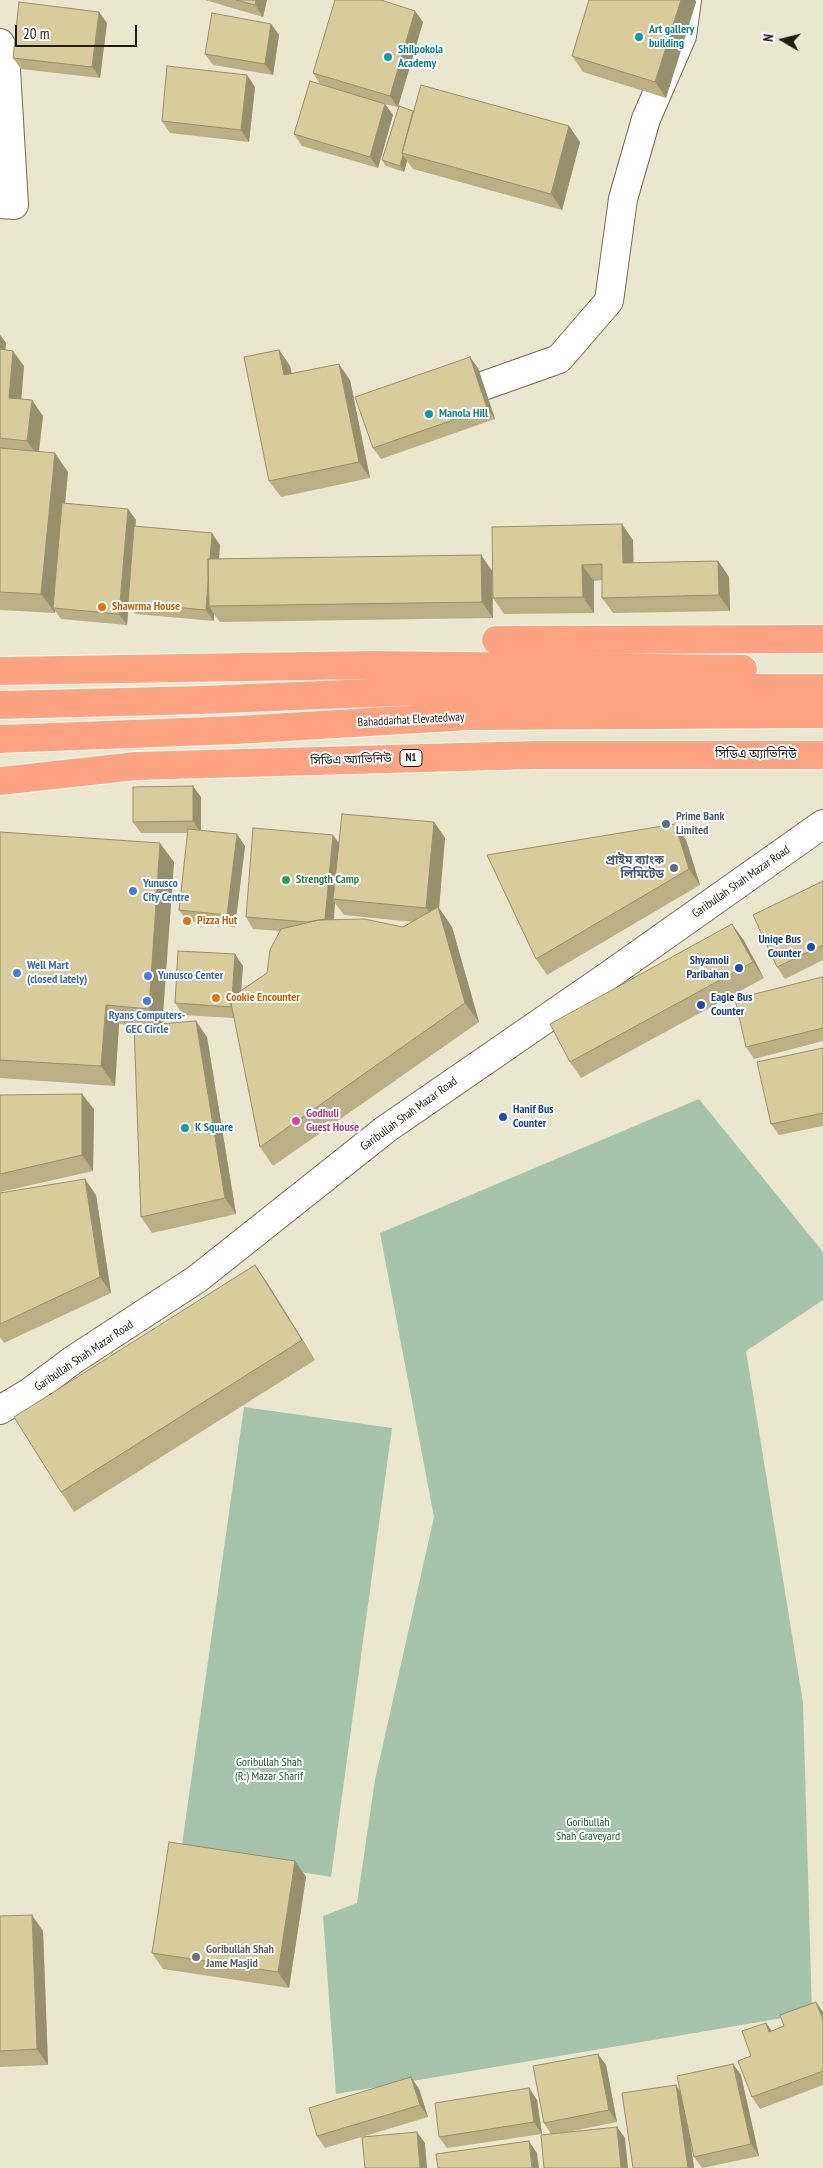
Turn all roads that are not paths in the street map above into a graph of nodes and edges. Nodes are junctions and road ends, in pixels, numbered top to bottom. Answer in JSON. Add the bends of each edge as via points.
{"nodes":[{"id":1,"x":687,"y":0,"type":"edge"},
{"id":2,"x":0,"y":43,"type":"edge"},
{"id":3,"x":0,"y":204,"type":"edge"},
{"id":4,"x":427,"y":405,"type":"edge"},
{"id":5,"x":496,"y":640,"type":"dead end"},
{"id":6,"x":823,"y":640,"type":"edge"},
{"id":7,"x":823,"y":670,"type":"edge"},
{"id":8,"x":0,"y":671,"type":"edge"},
{"id":9,"x":823,"y":688,"type":"edge"},
{"id":10,"x":0,"y":705,"type":"edge"},
{"id":11,"x":823,"y":714,"type":"edge"},
{"id":12,"x":0,"y":739,"type":"edge"},
{"id":13,"x":823,"y":755,"type":"edge"},
{"id":14,"x":0,"y":781,"type":"edge"},
{"id":15,"x":823,"y":824,"type":"edge"},
{"id":16,"x":0,"y":1410,"type":"edge"}],
"edges":[{"from":1,"to":4,"type":"street","via":[[682,36],[646,118],[623,199],[609,301],[559,359]]},
{"from":2,"to":3,"type":"street","via":[[5,53],[14,205]]},
{"from":5,"to":6,"type":"highway"},
{"from":7,"to":8,"type":"highway","via":[[371,665]]},
{"from":9,"to":10,"type":"highway","via":[[492,688]]},
{"from":11,"to":12,"type":"highway","name":"Bahaddarhat Elevatedway","via":[[470,716],[237,730]]},
{"from":13,"to":14,"type":"highway","name":"সিডিএ অ্যাভিনিউ","number":"N1","via":[[534,755],[136,766]]},
{"from":15,"to":16,"type":"street","name":"Garibullah Shah Mazar Road","via":[[386,1129],[197,1279]]}]}
